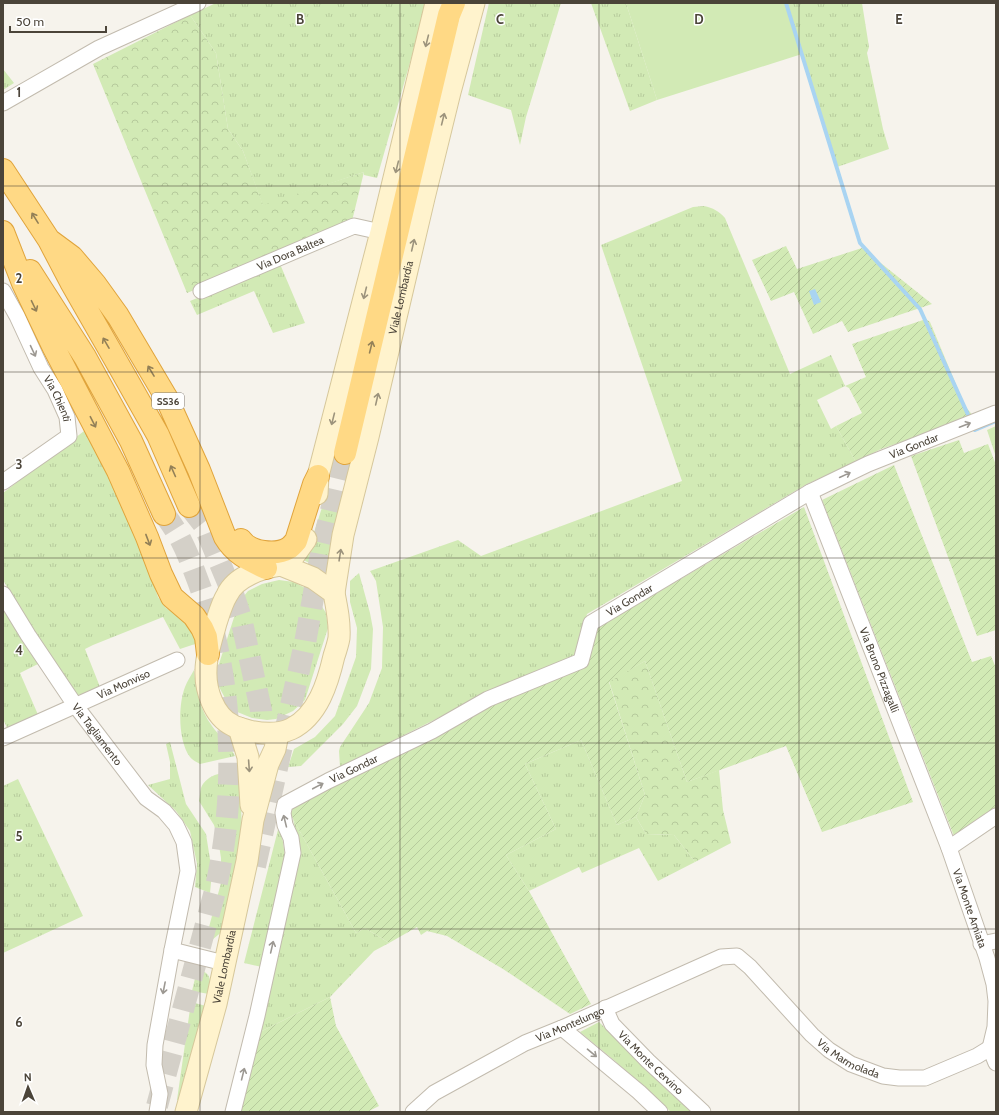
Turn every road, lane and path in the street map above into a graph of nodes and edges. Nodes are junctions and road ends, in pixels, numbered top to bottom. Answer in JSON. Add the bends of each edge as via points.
{"nodes":[{"id":1,"x":198,"y":3,"type":"edge"},
{"id":2,"x":436,"y":3,"type":"edge"},
{"id":3,"x":454,"y":3,"type":"edge"},
{"id":4,"x":474,"y":3,"type":"edge"},
{"id":5,"x":3,"y":103,"type":"edge"},
{"id":6,"x":3,"y":170,"type":"edge"},
{"id":7,"x":3,"y":228,"type":"edge"},
{"id":8,"x":3,"y":232,"type":"edge"},
{"id":9,"x":381,"y":232,"type":"junction"},
{"id":10,"x":49,"y":240,"type":"junction"},
{"id":11,"x":201,"y":291,"type":"dead end"},
{"id":12,"x":3,"y":292,"type":"edge"},
{"id":13,"x":166,"y":397,"type":"junction"},
{"id":14,"x":996,"y":413,"type":"edge"},
{"id":15,"x":345,"y":453,"type":"tunnel mouth"},
{"id":16,"x":318,"y":476,"type":"junction"},
{"id":17,"x":3,"y":482,"type":"edge"},
{"id":18,"x":810,"y":492,"type":"junction"},
{"id":19,"x":189,"y":506,"type":"tunnel mouth"},
{"id":20,"x":164,"y":514,"type":"tunnel mouth"},
{"id":21,"x":274,"y":567,"type":"junction"},
{"id":22,"x":334,"y":593,"type":"junction"},
{"id":23,"x":3,"y":594,"type":"edge"},
{"id":24,"x":208,"y":654,"type":"junction"},
{"id":25,"x":177,"y":660,"type":"dead end"},
{"id":26,"x":74,"y":706,"type":"junction"},
{"id":27,"x":240,"y":728,"type":"junction"},
{"id":28,"x":278,"y":734,"type":"junction"},
{"id":29,"x":3,"y":738,"type":"edge"},
{"id":30,"x":996,"y":816,"type":"edge"},
{"id":31,"x":253,"y":820,"type":"junction"},
{"id":32,"x":949,"y":848,"type":"junction"},
{"id":33,"x":989,"y":943,"type":"edge"},
{"id":34,"x":172,"y":950,"type":"junction"},
{"id":35,"x":737,"y":956,"type":"joint"},
{"id":36,"x":224,"y":963,"type":"junction"},
{"id":37,"x":605,"y":1008,"type":"junction"},
{"id":38,"x":996,"y":1027,"type":"edge"},
{"id":39,"x":562,"y":1028,"type":"junction"},
{"id":40,"x":990,"y":1048,"type":"junction"},
{"id":41,"x":996,"y":1063,"type":"edge"},
{"id":42,"x":157,"y":1112,"type":"edge"},
{"id":43,"x":186,"y":1112,"type":"edge"},
{"id":44,"x":233,"y":1112,"type":"edge"},
{"id":45,"x":413,"y":1112,"type":"edge"},
{"id":46,"x":660,"y":1112,"type":"edge"},
{"id":47,"x":703,"y":1112,"type":"edge"}],
"edges":[{"from":1,"to":5,"type":"street","via":[[100,48]]},
{"from":2,"to":9,"type":"main road","one_way":true},
{"from":15,"to":3,"type":"highway","one_way":true,"via":[[449,15]]},
{"from":22,"to":4,"type":"main road","name":"Viale Lombardia","one_way":true,"via":[[343,535],[450,92]]},
{"from":10,"to":6,"type":"highway","number":"SS36","one_way":true},
{"from":7,"to":20,"type":"highway","via":[[85,357],[131,441]]},
{"from":8,"to":24,"type":"highway","one_way":true,"via":[[23,283],[54,348],[118,471],[172,597],[194,616],[202,628]]},
{"from":9,"to":11,"type":"street","name":"Via Dora Baltea","via":[[354,226]]},
{"from":9,"to":16,"type":"main road","one_way":true},
{"from":13,"to":10,"type":"highway","number":"SS36","one_way":true,"via":[[118,316],[95,284],[72,257]]},
{"from":19,"to":10,"type":"highway","number":"SS36","one_way":true,"via":[[158,435]]},
{"from":12,"to":17,"type":"street","name":"Via Chienti","one_way":true,"via":[[41,368],[55,390],[67,417],[68,436]]},
{"from":13,"to":16,"type":"highway","via":[[204,453],[236,534],[242,543],[252,549],[262,552],[281,551],[296,541]]},
{"from":13,"to":21,"type":"highway","number":"SS36","via":[[230,546],[241,556]]},
{"from":18,"to":14,"type":"street","name":"Via Gondar","one_way":true,"via":[[868,464]]},
{"from":16,"to":21,"type":"main road","via":[[314,520],[306,541],[293,557]]},
{"from":18,"to":32,"type":"street","name":"Via Bruno Pizzagalli"},
{"from":44,"to":18,"type":"street","name":"Via Gondar","one_way":true,"via":[[293,853],[283,813],[285,804],[488,699],[581,661],[591,623]]},
{"from":21,"to":22,"type":"main road","via":[[313,578]]},
{"from":21,"to":24,"type":"main road","via":[[249,575],[237,582],[227,594]]},
{"from":22,"to":28,"type":"main road","via":[[339,617],[339,639],[324,691],[304,720],[292,729]]},
{"from":23,"to":26,"type":"street","name":"Via Tagliamento"},
{"from":24,"to":27,"type":"main road","via":[[206,671],[211,699],[223,719]]},
{"from":25,"to":26,"type":"street","name":"Via Monviso"},
{"from":26,"to":29,"type":"street","name":"Via Monviso"},
{"from":26,"to":34,"type":"street","name":"Via Tagliamento","via":[[146,798],[164,811],[176,825],[184,842],[188,871]]},
{"from":27,"to":28,"type":"main road"},
{"from":27,"to":31,"type":"main road","name":"Viale Lombardia","one_way":true,"via":[[248,757]]},
{"from":28,"to":31,"type":"main road","name":"Viale Lombardia"},
{"from":30,"to":32,"type":"street"},
{"from":31,"to":36,"type":"main road","name":"Viale Lombardia"},
{"from":32,"to":33,"type":"street","name":"Via Monte Amiata"},
{"from":33,"to":38,"type":"street","name":"Via Monte Amiata","via":[[996,1001]]},
{"from":34,"to":36,"type":"street"},
{"from":34,"to":42,"type":"street","one_way":true,"via":[[155,1045],[154,1065],[160,1094]]},
{"from":35,"to":37,"type":"street","name":"Via Montelungo","via":[[721,957]]},
{"from":35,"to":40,"type":"street","name":"Via Marmolada","via":[[829,1050],[851,1064],[883,1076],[925,1078],[978,1056]]},
{"from":36,"to":43,"type":"main road","name":"Viale Lombardia","via":[[216,1004]]},
{"from":37,"to":39,"type":"street","name":"Via Montelungo"},
{"from":37,"to":47,"type":"street","name":"Via Monte Cervino","via":[[612,1024]]},
{"from":38,"to":40,"type":"street","name":"Via Monte Amiata"},
{"from":39,"to":45,"type":"street","name":"Via Montelungo","via":[[525,1043],[434,1093]]},
{"from":39,"to":46,"type":"street","one_way":true},
{"from":40,"to":41,"type":"street"}]}
